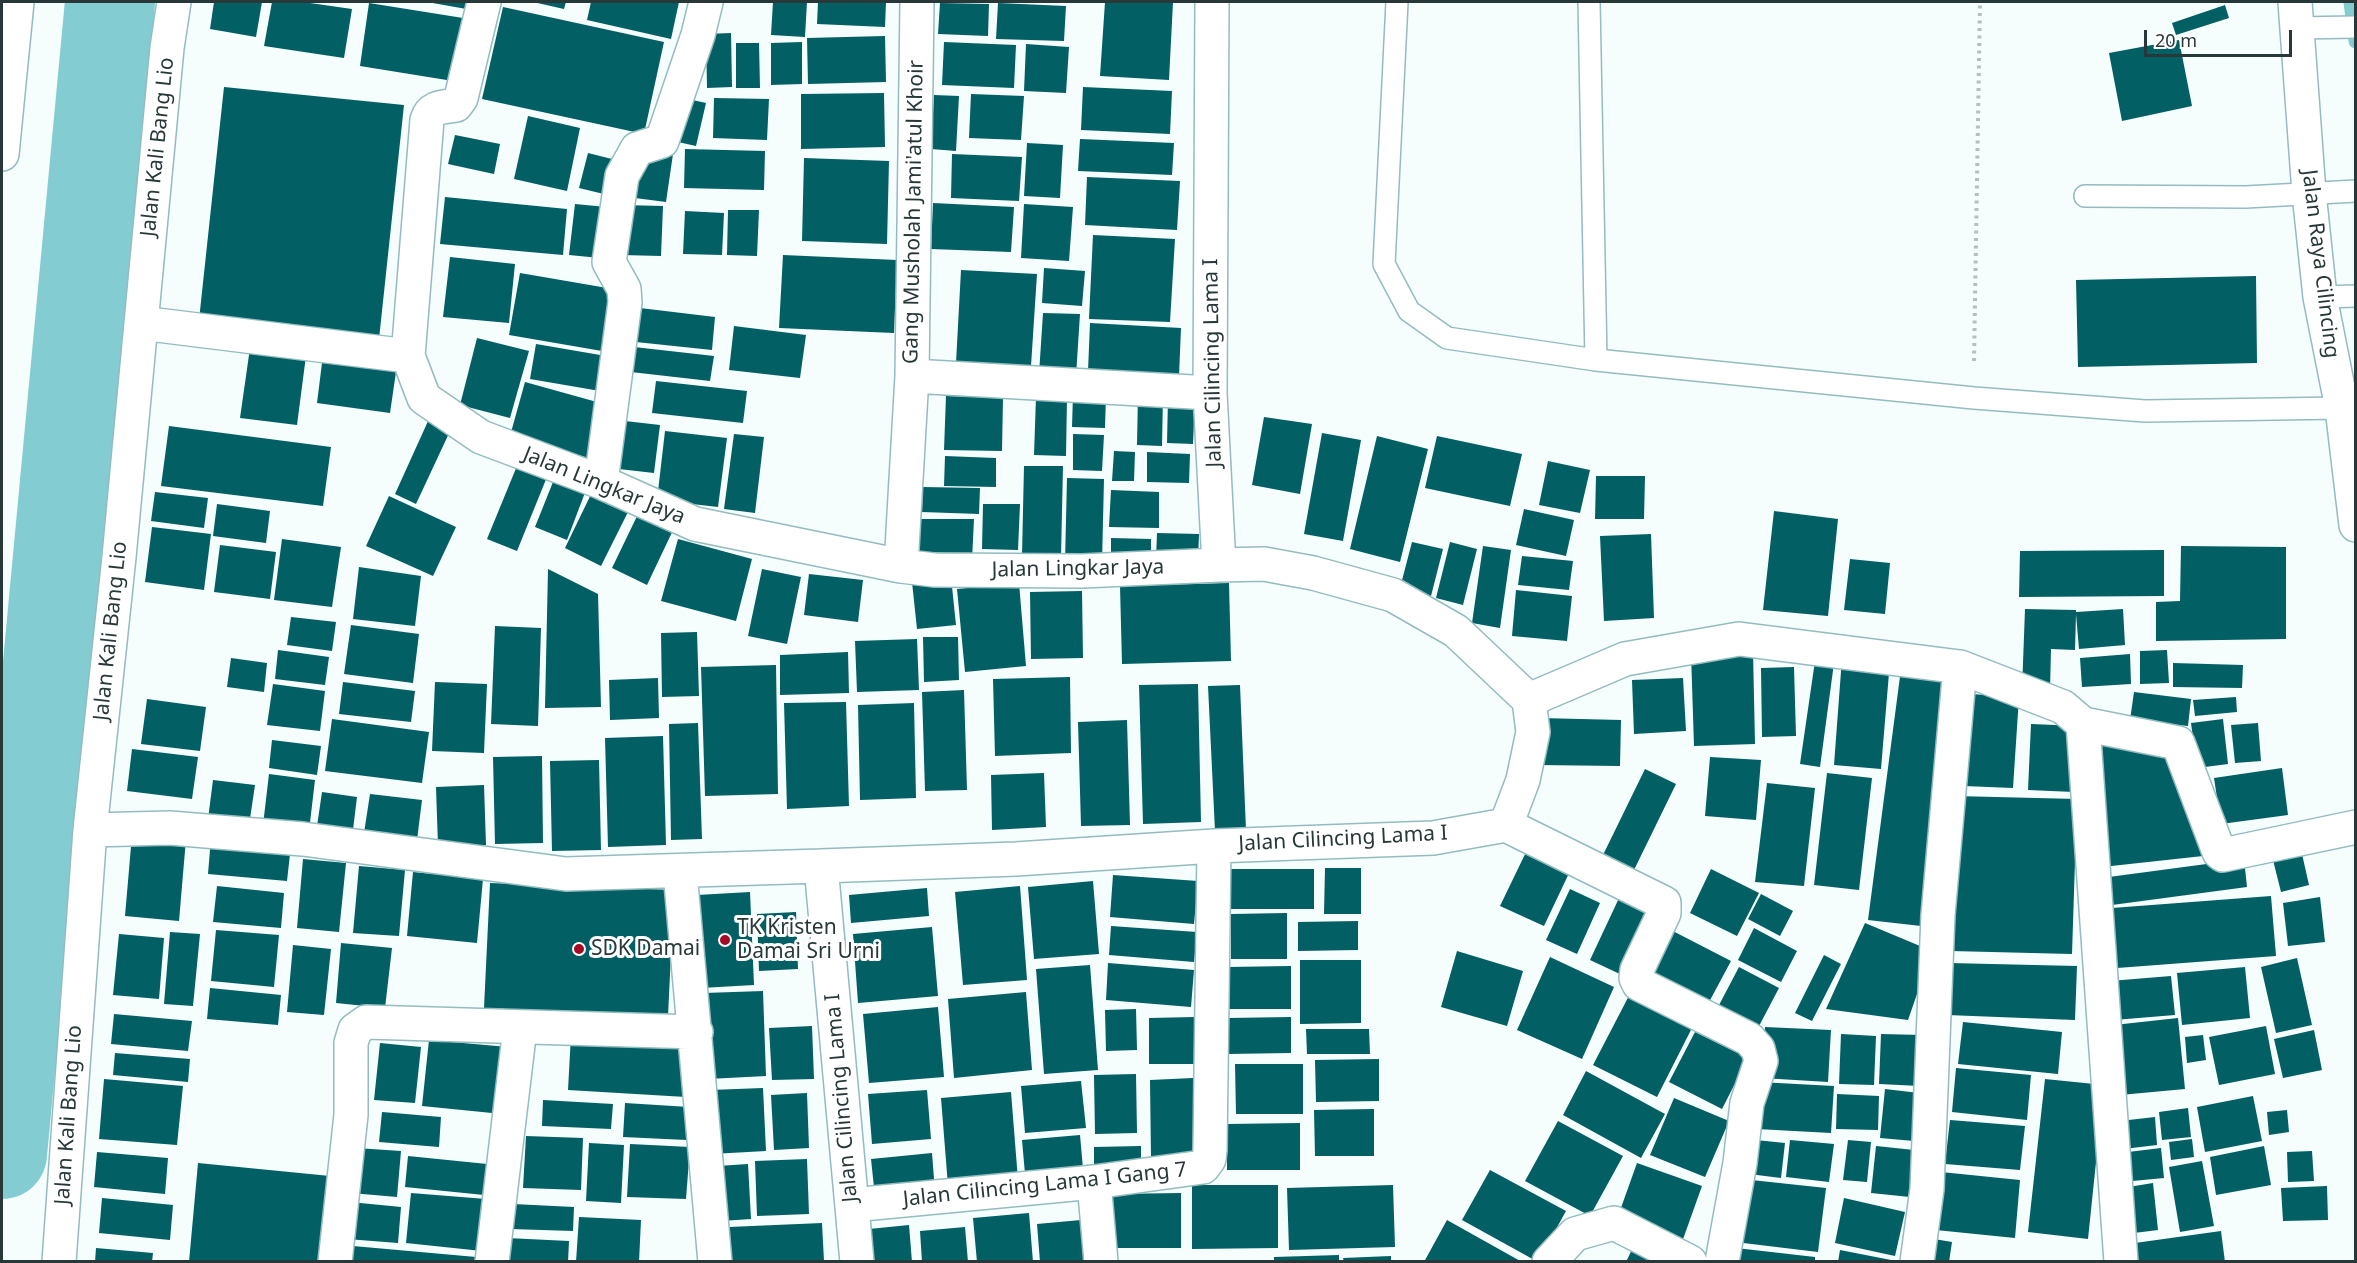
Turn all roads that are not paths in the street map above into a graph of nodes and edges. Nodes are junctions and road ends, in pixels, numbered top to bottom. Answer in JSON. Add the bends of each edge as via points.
{"nodes":[{"id":1,"x":17,"y":2,"type":"edge"},
{"id":2,"x":174,"y":2,"type":"edge"},
{"id":3,"x":484,"y":2,"type":"edge"},
{"id":4,"x":706,"y":2,"type":"edge"},
{"id":5,"x":917,"y":2,"type":"edge"},
{"id":6,"x":1212,"y":2,"type":"edge"},
{"id":7,"x":1397,"y":2,"type":"edge"},
{"id":8,"x":1588,"y":2,"type":"edge"},
{"id":9,"x":2295,"y":15,"type":"edge"},
{"id":10,"x":2355,"y":27,"type":"edge"},
{"id":11,"x":2,"y":154,"type":"edge"},
{"id":12,"x":2355,"y":191,"type":"edge"},
{"id":13,"x":2309,"y":193,"type":"junction"},
{"id":14,"x":2085,"y":196,"type":"dead end"},
{"id":15,"x":2355,"y":296,"type":"edge"},
{"id":16,"x":2320,"y":297,"type":"junction"},
{"id":17,"x":141,"y":323,"type":"junction"},
{"id":18,"x":408,"y":356,"type":"junction"},
{"id":19,"x":1596,"y":360,"type":"junction"},
{"id":20,"x":912,"y":376,"type":"junction"},
{"id":21,"x":1210,"y":393,"type":"junction"},
{"id":22,"x":2342,"y":408,"type":"junction"},
{"id":23,"x":601,"y":482,"type":"junction"},
{"id":24,"x":2355,"y":525,"type":"edge"},
{"id":25,"x":1219,"y":565,"type":"junction"},
{"id":26,"x":901,"y":566,"type":"junction"},
{"id":27,"x":1959,"y":667,"type":"junction"},
{"id":28,"x":1529,"y":700,"type":"junction"},
{"id":29,"x":2082,"y":723,"type":"junction"},
{"id":30,"x":1506,"y":825,"type":"junction"},
{"id":31,"x":2355,"y":827,"type":"edge"},
{"id":32,"x":90,"y":830,"type":"junction"},
{"id":33,"x":1214,"y":846,"type":"junction"},
{"id":34,"x":821,"y":866,"type":"junction"},
{"id":35,"x":680,"y":872,"type":"junction"},
{"id":36,"x":520,"y":1028,"type":"junction"},
{"id":37,"x":696,"y":1032,"type":"junction"},
{"id":38,"x":1094,"y":1182,"type":"junction"},
{"id":39,"x":852,"y":1205,"type":"junction"},
{"id":40,"x":59,"y":1262,"type":"edge"},
{"id":41,"x":335,"y":1262,"type":"edge"},
{"id":42,"x":492,"y":1262,"type":"edge"},
{"id":43,"x":715,"y":1262,"type":"edge"},
{"id":44,"x":857,"y":1262,"type":"edge"},
{"id":45,"x":1101,"y":1262,"type":"edge"},
{"id":46,"x":1549,"y":1262,"type":"edge"},
{"id":47,"x":1690,"y":1262,"type":"edge"},
{"id":48,"x":1722,"y":1262,"type":"edge"},
{"id":49,"x":1917,"y":1262,"type":"edge"},
{"id":50,"x":2121,"y":1262,"type":"edge"}],
"edges":[{"from":1,"to":11,"type":"street"},
{"from":2,"to":17,"type":"street","name":"Jalan Kali Bang Lio"},
{"from":3,"to":18,"type":"street","name":"Jalan Lingkar Jaya","via":[[461,98],[456,105],[434,108],[427,120]]},
{"from":4,"to":23,"type":"street","via":[[662,141],[637,149],[622,176],[609,262],[624,289],[625,302]]},
{"from":5,"to":20,"type":"street","name":"Gang Musholah Jami'atul Khoir"},
{"from":6,"to":21,"type":"street","name":"Jalan Cilincing Lama I"},
{"from":7,"to":19,"type":"lane","via":[[1384,264],[1409,311],[1447,338]]},
{"from":8,"to":19,"type":"lane"},
{"from":9,"to":10,"type":"lane"},
{"from":9,"to":13,"type":"street","name":"Jalan Raya Cilincing"},
{"from":12,"to":13,"type":"lane"},
{"from":13,"to":14,"type":"lane","via":[[2246,197]]},
{"from":13,"to":16,"type":"street","name":"Jalan Raya Cilincing"},
{"from":15,"to":16,"type":"lane"},
{"from":16,"to":22,"type":"street","name":"Jalan Raya Cilincing"},
{"from":17,"to":18,"type":"street"},
{"from":17,"to":32,"type":"street","name":"Jalan Kali Bang Lio"},
{"from":18,"to":23,"type":"street","name":"Jalan Lingkar Jaya","via":[[424,398],[481,437]]},
{"from":19,"to":22,"type":"lane","via":[[2145,411]]},
{"from":20,"to":21,"type":"street","name":"Gang Musholah Jami'atul Khoir"},
{"from":20,"to":26,"type":"street"},
{"from":21,"to":25,"type":"street","name":"Jalan Cilincing Lama I"},
{"from":22,"to":24,"type":"street","name":"Jalan Raya Cilincing"},
{"from":23,"to":26,"type":"street","name":"Jalan Lingkar Jaya","via":[[695,524]]},
{"from":25,"to":26,"type":"street","name":"Jalan Lingkar Jaya","via":[[1082,571],[934,570]]},
{"from":25,"to":28,"type":"street","via":[[1264,564],[1393,595],[1456,631]]},
{"from":27,"to":28,"type":"street","via":[[1739,639],[1625,659]]},
{"from":27,"to":29,"type":"street","via":[[2063,707]]},
{"from":27,"to":49,"type":"street","via":[[1938,915],[1927,1189]]},
{"from":28,"to":30,"type":"street","via":[[1533,732],[1523,780]]},
{"from":29,"to":31,"type":"street","via":[[2178,743],[2223,855]]},
{"from":29,"to":50,"type":"street"},
{"from":30,"to":33,"type":"street","name":"Jalan Cilincing Lama I","via":[[1433,838]]},
{"from":30,"to":48,"type":"street","via":[[1664,903],[1664,913],[1637,970],[1639,984],[1749,1039],[1758,1049],[1761,1061],[1747,1103]]},
{"from":32,"to":35,"type":"street","via":[[170,828],[303,839],[566,874]]},
{"from":32,"to":40,"type":"street","name":"Jalan Kali Bang Lio"},
{"from":33,"to":34,"type":"street","name":"Jalan Cilincing Lama I"},
{"from":33,"to":38,"type":"street","name":"Jalan Cilincing Lama I Gang 7","via":[[1209,1159],[1203,1167]]},
{"from":34,"to":35,"type":"street"},
{"from":34,"to":39,"type":"street","name":"Jalan Cilincing Lama I"},
{"from":35,"to":37,"type":"street"},
{"from":36,"to":37,"type":"street"},
{"from":36,"to":41,"type":"street","via":[[366,1022],[355,1030],[351,1042],[351,1115]]},
{"from":36,"to":42,"type":"street"},
{"from":37,"to":43,"type":"street"},
{"from":38,"to":39,"type":"street","name":"Jalan Cilincing Lama I Gang 7"},
{"from":38,"to":45,"type":"street"},
{"from":39,"to":44,"type":"street","name":"Jalan Cilincing Lama I"},
{"from":46,"to":47,"type":"street","via":[[1575,1234],[1614,1223]]}]}
